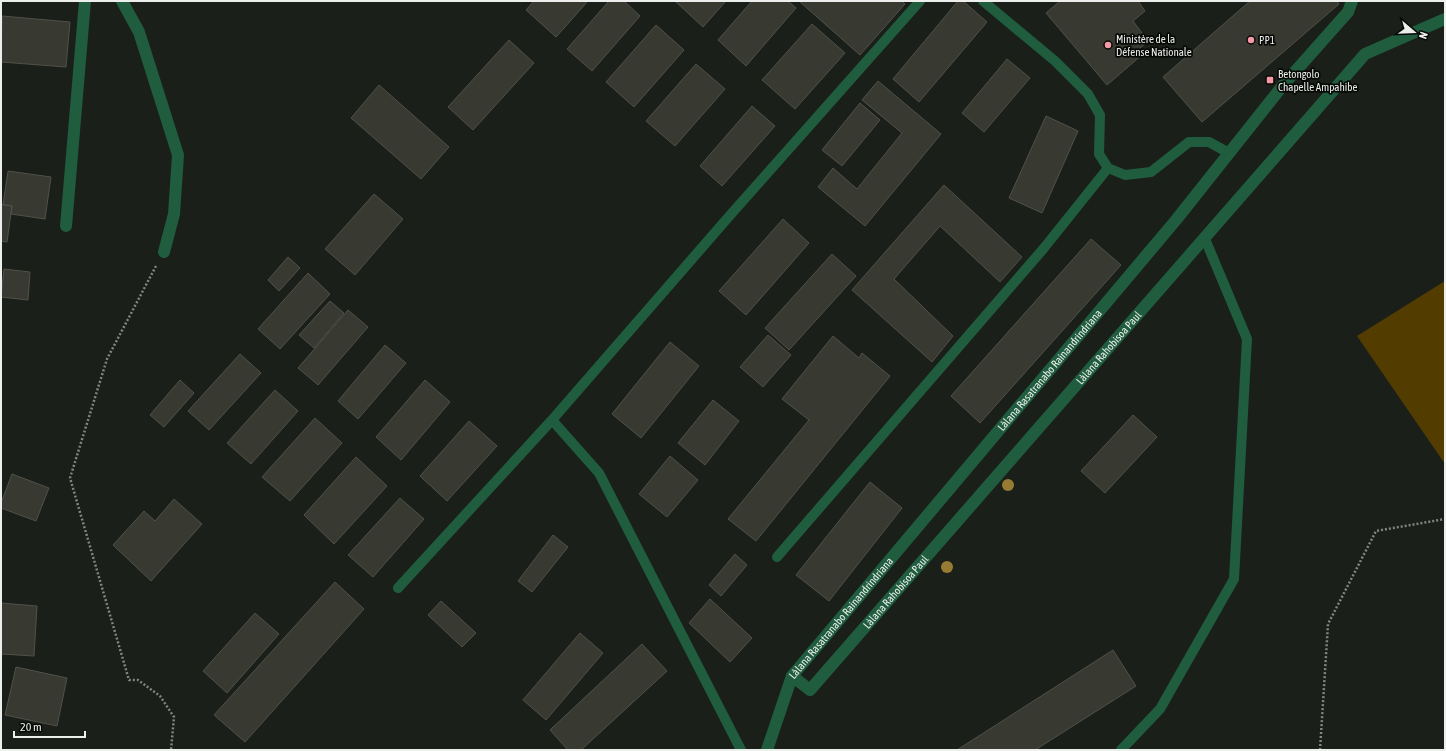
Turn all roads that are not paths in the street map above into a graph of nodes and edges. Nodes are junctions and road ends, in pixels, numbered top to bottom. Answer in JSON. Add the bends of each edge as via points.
{"nodes":[{"id":1,"x":85,"y":1,"type":"edge"},
{"id":2,"x":122,"y":1,"type":"edge"},
{"id":3,"x":920,"y":1,"type":"edge"},
{"id":4,"x":983,"y":1,"type":"edge"},
{"id":5,"x":1352,"y":1,"type":"edge"},
{"id":6,"x":1445,"y":19,"type":"edge"},
{"id":7,"x":1229,"y":153,"type":"junction"},
{"id":8,"x":1108,"y":168,"type":"junction"},
{"id":9,"x":66,"y":226,"type":"dead end"},
{"id":10,"x":1205,"y":239,"type":"junction"},
{"id":11,"x":164,"y":252,"type":"road end"},
{"id":12,"x":552,"y":420,"type":"junction"},
{"id":13,"x":777,"y":557,"type":"dead end"},
{"id":14,"x":398,"y":588,"type":"dead end"},
{"id":15,"x":792,"y":676,"type":"junction"},
{"id":16,"x":741,"y":750,"type":"edge"},
{"id":17,"x":767,"y":750,"type":"edge"},
{"id":18,"x":1121,"y":750,"type":"edge"}],
"edges":[{"from":1,"to":9,"type":"street"},
{"from":2,"to":11,"type":"street","via":[[139,32],[178,155],[174,214]]},
{"from":3,"to":12,"type":"lane","via":[[732,212]]},
{"from":4,"to":8,"type":"lane","via":[[1055,61],[1088,94],[1100,115],[1099,154]]},
{"from":5,"to":7,"type":"street","name":"Làlana Rasatranabo Rainandrindriana","via":[[1348,12],[1284,84]]},
{"from":6,"to":10,"type":"street","name":"Làlana Rahobisoa Paul","via":[[1365,54]]},
{"from":7,"to":8,"type":"lane","via":[[1209,142],[1189,142],[1151,172],[1125,175]]},
{"from":7,"to":15,"type":"street","name":"Làlana Rasatranabo Rainandrindriana","via":[[1176,220]]},
{"from":8,"to":13,"type":"lane","via":[[1044,248]]},
{"from":10,"to":15,"type":"street","name":"Làlana Rahobisoa Paul","via":[[810,690]]},
{"from":10,"to":18,"type":"lane","via":[[1247,339],[1234,579],[1160,709]]},
{"from":12,"to":14,"type":"lane"},
{"from":12,"to":16,"type":"lane","via":[[599,473]]},
{"from":15,"to":17,"type":"street","name":"Làlana Rasatranabo Rainandrindriana"}]}
